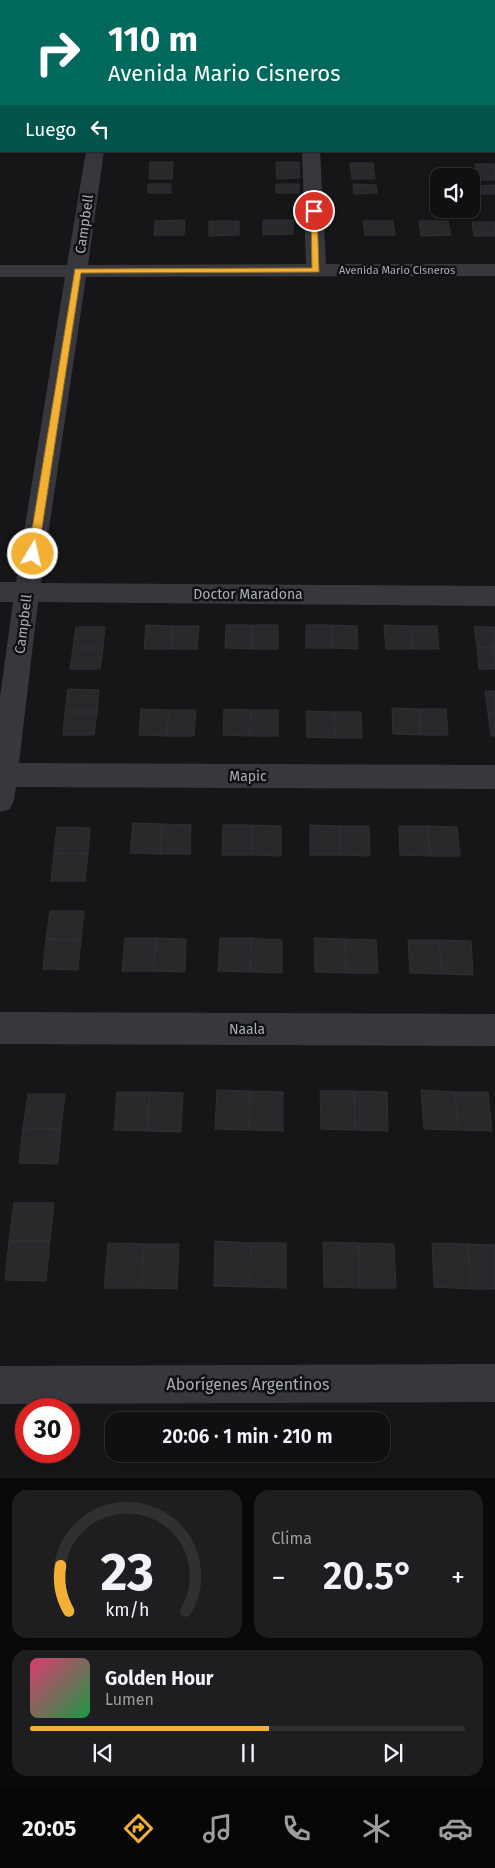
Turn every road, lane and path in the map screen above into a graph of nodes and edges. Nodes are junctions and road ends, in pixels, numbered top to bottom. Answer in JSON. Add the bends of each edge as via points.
{"nodes":[{"id":1,"x":95,"y":152,"type":"edge"},
{"id":2,"x":311,"y":152,"type":"edge"},
{"id":3,"x":316,"y":270,"type":"junction"},
{"id":4,"x":495,"y":270,"type":"edge"},
{"id":5,"x":0,"y":271,"type":"edge"},
{"id":6,"x":78,"y":271,"type":"junction"},
{"id":7,"x":0,"y":592,"type":"edge"},
{"id":8,"x":27,"y":592,"type":"junction"},
{"id":9,"x":495,"y":596,"type":"edge"},
{"id":10,"x":495,"y":777,"type":"edge"},
{"id":11,"x":1,"y":783,"type":"edge"},
{"id":12,"x":0,"y":1028,"type":"edge"},
{"id":13,"x":495,"y":1030,"type":"edge"},
{"id":14,"x":495,"y":1383,"type":"edge"},
{"id":15,"x":0,"y":1385,"type":"edge"}],
"edges":[{"from":1,"to":6,"type":"street","name":"Campbell"},
{"from":2,"to":3,"type":"street"},
{"from":3,"to":4,"type":"street","name":"Avenida Mario Cisneros"},
{"from":3,"to":6,"type":"street","name":"Avenida Mario Cisneros"},
{"from":5,"to":6,"type":"street","name":"Avenida Mario Cisneros"},
{"from":6,"to":8,"type":"street","name":"Campbell"},
{"from":7,"to":8,"type":"street","name":"Doctor Maradona"},
{"from":8,"to":9,"type":"street","name":"Doctor Maradona"},
{"from":8,"to":11,"type":"street","name":"Campbell"},
{"from":10,"to":11,"type":"street","name":"Mapic"},
{"from":12,"to":13,"type":"street","name":"Naala"},
{"from":14,"to":15,"type":"street","name":"Aborígenes Argentinos"}]}
